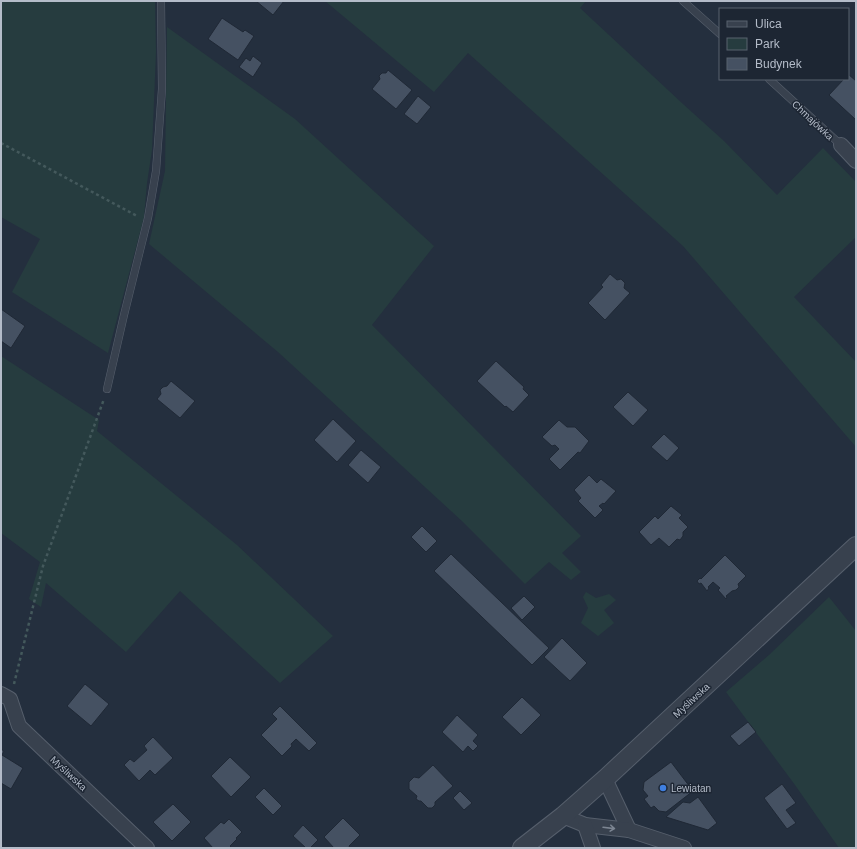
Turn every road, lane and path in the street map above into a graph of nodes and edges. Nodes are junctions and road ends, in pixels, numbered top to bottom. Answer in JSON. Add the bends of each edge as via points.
{"nodes":[{"id":1,"x":161,"y":1,"type":"edge"},
{"id":2,"x":683,"y":1,"type":"edge"},
{"id":3,"x":719,"y":33,"type":"edge"},
{"id":4,"x":770,"y":80,"type":"edge"},
{"id":5,"x":1,"y":144,"type":"edge"},
{"id":6,"x":841,"y":145,"type":"joint"},
{"id":7,"x":856,"y":162,"type":"edge"},
{"id":8,"x":147,"y":221,"type":"junction"},
{"id":9,"x":107,"y":389,"type":"joint"},
{"id":10,"x":856,"y":546,"type":"edge"},
{"id":11,"x":5,"y":696,"type":"edge"},
{"id":12,"x":604,"y":780,"type":"junction"},
{"id":13,"x":563,"y":816,"type":"junction"},
{"id":14,"x":585,"y":825,"type":"junction"},
{"id":15,"x":629,"y":830,"type":"junction"},
{"id":16,"x":147,"y":848,"type":"edge"},
{"id":17,"x":522,"y":848,"type":"edge"},
{"id":18,"x":593,"y":848,"type":"edge"},
{"id":19,"x":684,"y":848,"type":"edge"}],
"edges":[{"from":1,"to":8,"type":"lane","via":[[162,89],[156,171]]},
{"from":2,"to":3,"type":"lane"},
{"from":4,"to":6,"type":"lane","name":"Chmajówka"},
{"from":5,"to":8,"type":"path"},
{"from":6,"to":7,"type":"street","name":"Chmajówka"},
{"from":8,"to":9,"type":"lane"},
{"from":9,"to":11,"type":"path","via":[[43,566]]},
{"from":10,"to":12,"type":"street","name":"Myśliwska"},
{"from":11,"to":16,"type":"street","name":"Myśliwska","via":[[19,726]]},
{"from":12,"to":13,"type":"street","name":"Myśliwska"},
{"from":12,"to":15,"type":"street"},
{"from":13,"to":14,"type":"street"},
{"from":13,"to":17,"type":"street","name":"Myśliwska"},
{"from":14,"to":15,"type":"street","one_way":true},
{"from":14,"to":18,"type":"street"},
{"from":15,"to":19,"type":"street"}]}
